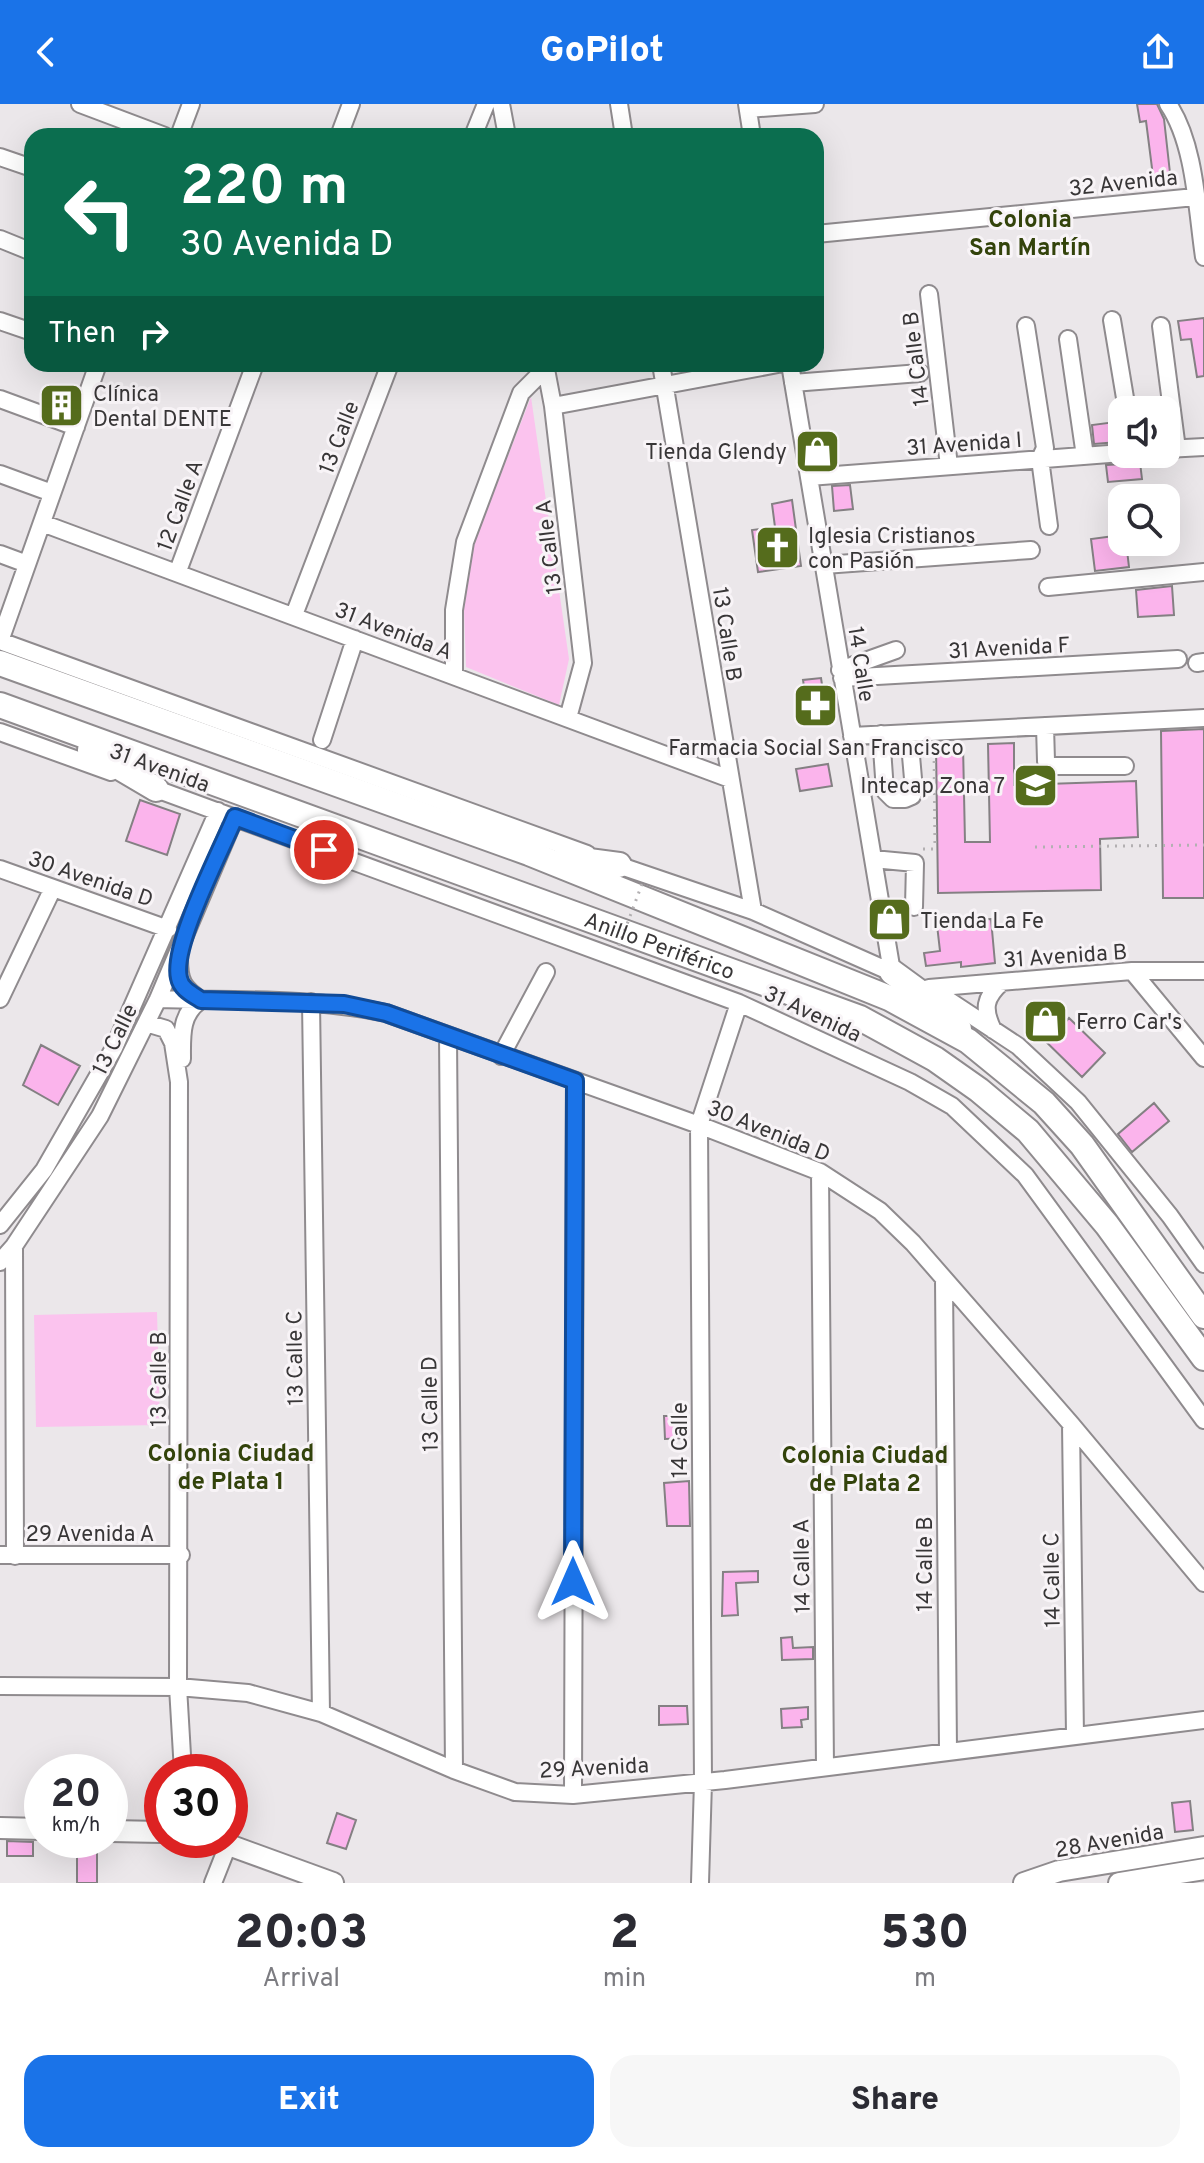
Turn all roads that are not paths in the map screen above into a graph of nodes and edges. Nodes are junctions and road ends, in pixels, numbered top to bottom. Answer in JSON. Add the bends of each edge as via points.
{"nodes":[{"id":1,"x":80,"y":104,"type":"edge"},
{"id":2,"x":191,"y":104,"type":"edge"},
{"id":3,"x":351,"y":104,"type":"edge"},
{"id":4,"x":486,"y":104,"type":"edge"},
{"id":5,"x":501,"y":104,"type":"edge"},
{"id":6,"x":619,"y":104,"type":"edge"},
{"id":7,"x":815,"y":104,"type":"edge"},
{"id":8,"x":1168,"y":104,"type":"edge"},
{"id":9,"x":747,"y":107,"type":"edge"},
{"id":10,"x":144,"y":128,"type":"edge"},
{"id":11,"x":182,"y":128,"type":"edge"},
{"id":12,"x":342,"y":128,"type":"edge"},
{"id":13,"x":476,"y":128,"type":"edge"},
{"id":14,"x":506,"y":128,"type":"edge"},
{"id":15,"x":623,"y":128,"type":"edge"},
{"id":16,"x":751,"y":128,"type":"edge"},
{"id":17,"x":0,"y":157,"type":"edge"},
{"id":18,"x":24,"y":165,"type":"edge"},
{"id":19,"x":1195,"y":197,"type":"junction"},
{"id":20,"x":824,"y":233,"type":"edge"},
{"id":21,"x":0,"y":239,"type":"edge"},
{"id":22,"x":1203,"y":246,"type":"edge"},
{"id":23,"x":24,"y":249,"type":"edge"},
{"id":24,"x":929,"y":294,"type":"dead end"},
{"id":25,"x":1112,"y":320,"type":"dead end"},
{"id":26,"x":0,"y":321,"type":"edge"},
{"id":27,"x":1026,"y":326,"type":"dead end"},
{"id":28,"x":1161,"y":326,"type":"dead end"},
{"id":29,"x":24,"y":329,"type":"edge"},
{"id":30,"x":1068,"y":339,"type":"dead end"},
{"id":31,"x":95,"y":372,"type":"edge"},
{"id":32,"x":252,"y":372,"type":"edge"},
{"id":33,"x":387,"y":372,"type":"edge"},
{"id":34,"x":540,"y":372,"type":"edge"},
{"id":35,"x":546,"y":372,"type":"edge"},
{"id":36,"x":663,"y":372,"type":"edge"},
{"id":37,"x":733,"y":372,"type":"edge"},
{"id":38,"x":791,"y":372,"type":"edge"},
{"id":39,"x":920,"y":373,"type":"dead end"},
{"id":40,"x":793,"y":383,"type":"junction"},
{"id":41,"x":665,"y":384,"type":"junction"},
{"id":42,"x":1125,"y":396,"type":"edge"},
{"id":43,"x":1167,"y":396,"type":"edge"},
{"id":44,"x":0,"y":399,"type":"edge"},
{"id":45,"x":553,"y":406,"type":"junction"},
{"id":46,"x":76,"y":427,"type":"junction"},
{"id":47,"x":1204,"y":447,"type":"edge"},
{"id":48,"x":1180,"y":448,"type":"edge"},
{"id":49,"x":1108,"y":454,"type":"edge"},
{"id":50,"x":1085,"y":456,"type":"junction"},
{"id":51,"x":1040,"y":459,"type":"junction"},
{"id":52,"x":949,"y":466,"type":"junction"},
{"id":53,"x":0,"y":474,"type":"edge"},
{"id":54,"x":809,"y":477,"type":"junction"},
{"id":55,"x":52,"y":493,"type":"junction"},
{"id":56,"x":42,"y":523,"type":"junction"},
{"id":57,"x":1049,"y":526,"type":"dead end"},
{"id":58,"x":1031,"y":550,"type":"dead end"},
{"id":59,"x":0,"y":554,"type":"edge"},
{"id":60,"x":27,"y":564,"type":"junction"},
{"id":61,"x":824,"y":565,"type":"junction"},
{"id":62,"x":178,"y":571,"type":"junction"},
{"id":63,"x":1204,"y":572,"type":"edge"},
{"id":64,"x":1048,"y":587,"type":"dead end"},
{"id":65,"x":294,"y":615,"type":"junction"},
{"id":66,"x":355,"y":639,"type":"junction"},
{"id":67,"x":0,"y":641,"type":"edge"},
{"id":68,"x":896,"y":650,"type":"dead end"},
{"id":69,"x":1178,"y":659,"type":"dead end"},
{"id":70,"x":0,"y":663,"type":"edge"},
{"id":71,"x":841,"y":674,"type":"junction"},
{"id":72,"x":454,"y":676,"type":"junction"},
{"id":73,"x":0,"y":705,"type":"edge"},
{"id":74,"x":568,"y":718,"type":"junction"},
{"id":75,"x":1204,"y":718,"type":"edge"},
{"id":76,"x":40,"y":720,"type":"junction"},
{"id":77,"x":1045,"y":726,"type":"junction"},
{"id":78,"x":0,"y":732,"type":"edge"},
{"id":79,"x":909,"y":733,"type":"junction"},
{"id":80,"x":881,"y":734,"type":"junction"},
{"id":81,"x":852,"y":736,"type":"junction"},
{"id":82,"x":322,"y":740,"type":"dead end"},
{"id":83,"x":1125,"y":766,"type":"dead end"},
{"id":84,"x":730,"y":779,"type":"junction"},
{"id":85,"x":156,"y":789,"type":"junction"},
{"id":86,"x":218,"y":811,"type":"junction"},
{"id":87,"x":235,"y":817,"type":"junction"},
{"id":88,"x":529,"y":853,"type":"junction"},
{"id":89,"x":873,"y":859,"type":"junction"},
{"id":90,"x":619,"y":865,"type":"junction"},
{"id":91,"x":0,"y":869,"type":"edge"},
{"id":92,"x":53,"y":888,"type":"junction"},
{"id":93,"x":914,"y":907,"type":"dead end"},
{"id":94,"x":753,"y":911,"type":"junction"},
{"id":95,"x":168,"y":929,"type":"junction"},
{"id":96,"x":179,"y":949,"type":"junction"},
{"id":97,"x":1132,"y":971,"type":"junction"},
{"id":98,"x":1204,"y":971,"type":"edge"},
{"id":99,"x":546,"y":972,"type":"dead end"},
{"id":100,"x":892,"y":972,"type":"junction"},
{"id":101,"x":1002,"y":982,"type":"junction"},
{"id":102,"x":929,"y":988,"type":"junction"},
{"id":103,"x":0,"y":998,"type":"edge"},
{"id":104,"x":158,"y":999,"type":"junction"},
{"id":105,"x":201,"y":1000,"type":"junction"},
{"id":106,"x":311,"y":1002,"type":"junction"},
{"id":107,"x":739,"y":1003,"type":"junction"},
{"id":108,"x":146,"y":1023,"type":"junction"},
{"id":109,"x":993,"y":1030,"type":"junction"},
{"id":110,"x":448,"y":1037,"type":"junction"},
{"id":111,"x":968,"y":1041,"type":"junction"},
{"id":112,"x":501,"y":1056,"type":"junction"},
{"id":113,"x":1204,"y":1058,"type":"edge"},
{"id":114,"x":575,"y":1081,"type":"junction"},
{"id":115,"x":179,"y":1082,"type":"junction"},
{"id":116,"x":699,"y":1125,"type":"junction"},
{"id":117,"x":820,"y":1172,"type":"junction"},
{"id":118,"x":0,"y":1225,"type":"edge"},
{"id":119,"x":14,"y":1246,"type":"junction"},
{"id":120,"x":0,"y":1262,"type":"edge"},
{"id":121,"x":1204,"y":1264,"type":"edge"},
{"id":122,"x":944,"y":1280,"type":"junction"},
{"id":123,"x":1204,"y":1316,"type":"edge"},
{"id":124,"x":1204,"y":1358,"type":"edge"},
{"id":125,"x":1204,"y":1420,"type":"edge"},
{"id":126,"x":1071,"y":1424,"type":"junction"},
{"id":127,"x":181,"y":1555,"type":"junction"},
{"id":128,"x":8,"y":1556,"type":"edge"},
{"id":129,"x":1204,"y":1583,"type":"edge"},
{"id":130,"x":0,"y":1686,"type":"edge"},
{"id":131,"x":178,"y":1687,"type":"junction"},
{"id":132,"x":321,"y":1713,"type":"junction"},
{"id":133,"x":1204,"y":1720,"type":"edge"},
{"id":134,"x":1075,"y":1736,"type":"junction"},
{"id":135,"x":948,"y":1751,"type":"junction"},
{"id":136,"x":182,"y":1754,"type":"edge"},
{"id":137,"x":825,"y":1767,"type":"junction"},
{"id":138,"x":454,"y":1770,"type":"junction"},
{"id":139,"x":703,"y":1782,"type":"junction"},
{"id":140,"x":573,"y":1795,"type":"junction"},
{"id":141,"x":0,"y":1828,"type":"edge"},
{"id":142,"x":24,"y":1829,"type":"edge"},
{"id":143,"x":1204,"y":1847,"type":"edge"},
{"id":144,"x":248,"y":1852,"type":"edge"},
{"id":145,"x":218,"y":1858,"type":"edge"},
{"id":146,"x":1204,"y":1869,"type":"edge"},
{"id":147,"x":213,"y":1883,"type":"edge"},
{"id":148,"x":333,"y":1883,"type":"edge"},
{"id":149,"x":700,"y":1883,"type":"edge"},
{"id":150,"x":1024,"y":1883,"type":"edge"},
{"id":151,"x":1119,"y":1883,"type":"edge"}],
"edges":[{"from":1,"to":10,"type":"street"},
{"from":2,"to":11,"type":"street"},
{"from":3,"to":12,"type":"street"},
{"from":4,"to":13,"type":"street"},
{"from":5,"to":14,"type":"street"},
{"from":6,"to":15,"type":"street"},
{"from":7,"to":9,"type":"street"},
{"from":8,"to":19,"type":"street","via":[[1186,145]]},
{"from":9,"to":16,"type":"street"},
{"from":17,"to":18,"type":"street"},
{"from":19,"to":20,"type":"street","name":"32 Avenida"},
{"from":19,"to":22,"type":"street"},
{"from":21,"to":23,"type":"street"},
{"from":24,"to":52,"type":"street","name":"14 Calle B"},
{"from":25,"to":42,"type":"street"},
{"from":26,"to":29,"type":"street"},
{"from":27,"to":51,"type":"street","via":[[1045,448]]},
{"from":28,"to":43,"type":"street"},
{"from":30,"to":50,"type":"street"},
{"from":31,"to":46,"type":"street"},
{"from":32,"to":62,"type":"street","name":"12 Calle A"},
{"from":33,"to":65,"type":"street","name":"13 Calle"},
{"from":34,"to":72,"type":"street","name":"13 Calle A","via":[[521,393],[465,542],[454,610]]},
{"from":35,"to":45,"type":"street","name":"13 Calle A"},
{"from":36,"to":41,"type":"street","name":"13 Calle B"},
{"from":37,"to":41,"type":"street"},
{"from":38,"to":40,"type":"street","name":"14 Calle"},
{"from":39,"to":40,"type":"street"},
{"from":40,"to":54,"type":"street","name":"14 Calle"},
{"from":41,"to":45,"type":"street"},
{"from":41,"to":84,"type":"street","name":"13 Calle B"},
{"from":44,"to":46,"type":"street"},
{"from":45,"to":74,"type":"street","name":"13 Calle A","via":[[583,663]]},
{"from":46,"to":55,"type":"street"},
{"from":47,"to":48,"type":"street"},
{"from":49,"to":50,"type":"street","name":"31 Avenida I"},
{"from":50,"to":51,"type":"street","name":"31 Avenida I"},
{"from":51,"to":52,"type":"street","name":"31 Avenida I"},
{"from":51,"to":57,"type":"street"},
{"from":52,"to":54,"type":"street","name":"31 Avenida I"},
{"from":53,"to":55,"type":"street"},
{"from":54,"to":61,"type":"street","name":"14 Calle"},
{"from":55,"to":56,"type":"street"},
{"from":56,"to":60,"type":"street"},
{"from":56,"to":62,"type":"street","name":"31 Avenida A"},
{"from":58,"to":61,"type":"street"},
{"from":59,"to":60,"type":"street"},
{"from":60,"to":67,"type":"street"},
{"from":61,"to":71,"type":"street","name":"14 Calle"},
{"from":62,"to":65,"type":"street","name":"31 Avenida A"},
{"from":63,"to":64,"type":"street"},
{"from":65,"to":66,"type":"street","name":"31 Avenida A"},
{"from":66,"to":72,"type":"street","name":"31 Avenida A"},
{"from":66,"to":82,"type":"street"},
{"from":67,"to":90,"type":"street"},
{"from":68,"to":71,"type":"street"},
{"from":69,"to":71,"type":"street","name":"31 Avenida F"},
{"from":70,"to":88,"type":"highway","name":"Anillo Periférico"},
{"from":71,"to":81,"type":"street","name":"14 Calle"},
{"from":72,"to":74,"type":"street","name":"31 Avenida A"},
{"from":73,"to":76,"type":"highway","name":"Anillo Periférico"},
{"from":74,"to":84,"type":"street","name":"31 Avenida A"},
{"from":75,"to":77,"type":"street"},
{"from":76,"to":85,"type":"highway"},
{"from":76,"to":124,"type":"highway","name":"Anillo Periférico","via":[[848,1013],[897,1036],[979,1090],[1028,1131],[1107,1225]]},
{"from":77,"to":79,"type":"street"},
{"from":77,"to":83,"type":"street","via":[[1050,766]]},
{"from":78,"to":85,"type":"street","name":"31 Avenida"},
{"from":79,"to":80,"type":"street"},
{"from":79,"to":80,"type":"street","via":[[914,790],[905,799],[893,799],[885,791]]},
{"from":80,"to":81,"type":"street"},
{"from":81,"to":89,"type":"street","name":"14 Calle"},
{"from":84,"to":94,"type":"street","name":"13 Calle B"},
{"from":85,"to":86,"type":"street","name":"31 Avenida"},
{"from":86,"to":87,"type":"street","name":"31 Avenida"},
{"from":86,"to":95,"type":"street","name":"13 Calle"},
{"from":87,"to":96,"type":"street","name":"13 Calle"},
{"from":87,"to":107,"type":"street","name":"31 Avenida"},
{"from":88,"to":90,"type":"highway"},
{"from":88,"to":111,"type":"highway","name":"Anillo Periférico","via":[[876,992]]},
{"from":89,"to":93,"type":"street","via":[[915,863]]},
{"from":89,"to":100,"type":"street","name":"14 Calle"},
{"from":90,"to":94,"type":"street"},
{"from":91,"to":92,"type":"street","name":"30 Avenida D"},
{"from":92,"to":95,"type":"street","name":"30 Avenida D"},
{"from":92,"to":103,"type":"street"},
{"from":94,"to":100,"type":"street"},
{"from":95,"to":118,"type":"street","name":"13 Calle","via":[[114,1048],[44,1170]]},
{"from":96,"to":104,"type":"street","name":"13 Calle"},
{"from":96,"to":105,"type":"street","via":[[179,979]]},
{"from":97,"to":98,"type":"street","name":"31 Avenida B"},
{"from":97,"to":101,"type":"street","name":"31 Avenida B"},
{"from":97,"to":113,"type":"street"},
{"from":99,"to":112,"type":"street"},
{"from":100,"to":102,"type":"street"},
{"from":100,"to":111,"type":"highway","via":[[944,1010]]},
{"from":101,"to":102,"type":"street","name":"31 Avenida B"},
{"from":101,"to":109,"type":"street","via":[[985,1006]]},
{"from":102,"to":109,"type":"street"},
{"from":104,"to":105,"type":"street","name":"30 Avenida D"},
{"from":104,"to":108,"type":"street","name":"13 Calle"},
{"from":105,"to":106,"type":"street","name":"30 Avenida D"},
{"from":105,"to":115,"type":"street","name":"13 Calle B","via":[[185,1018]]},
{"from":106,"to":110,"type":"street","name":"30 Avenida D","via":[[386,1013]]},
{"from":106,"to":132,"type":"street","name":"13 Calle C"},
{"from":107,"to":116,"type":"street","name":"14 Calle"},
{"from":107,"to":125,"type":"street","name":"31 Avenida","via":[[952,1106],[1025,1175]]},
{"from":108,"to":115,"type":"street","name":"13 Calle B","via":[[166,1029]]},
{"from":108,"to":119,"type":"street","name":"13 Calle","via":[[100,1116]]},
{"from":109,"to":121,"type":"street","via":[[1078,1102]]},
{"from":110,"to":112,"type":"street","name":"30 Avenida D"},
{"from":110,"to":138,"type":"street","name":"13 Calle D"},
{"from":111,"to":123,"type":"highway","name":"Anillo Periférico","via":[[1044,1103],[1082,1145]]},
{"from":112,"to":114,"type":"street","name":"30 Avenida D"},
{"from":114,"to":116,"type":"street","name":"30 Avenida D"},
{"from":114,"to":140,"type":"street"},
{"from":115,"to":127,"type":"street","name":"13 Calle B"},
{"from":116,"to":117,"type":"street","name":"30 Avenida D"},
{"from":116,"to":139,"type":"street","name":"14 Calle"},
{"from":117,"to":122,"type":"street","name":"30 Avenida D","via":[[880,1211]]},
{"from":117,"to":137,"type":"street","name":"14 Calle A"},
{"from":119,"to":120,"type":"street","name":"13 Calle"},
{"from":119,"to":128,"type":"street"},
{"from":122,"to":126,"type":"street","name":"30 Avenida D"},
{"from":122,"to":135,"type":"street","name":"14 Calle B"},
{"from":126,"to":129,"type":"street","name":"30 Avenida D"},
{"from":126,"to":134,"type":"street","name":"14 Calle C"},
{"from":127,"to":128,"type":"street","name":"29 Avenida A"},
{"from":127,"to":131,"type":"street","name":"13 Calle B"},
{"from":130,"to":131,"type":"street","name":"29 Avenida"},
{"from":131,"to":132,"type":"street","name":"29 Avenida","via":[[248,1693]]},
{"from":131,"to":136,"type":"street","name":"13 Calle B"},
{"from":132,"to":138,"type":"street","name":"29 Avenida"},
{"from":133,"to":134,"type":"street","name":"29 Avenida"},
{"from":134,"to":135,"type":"street","name":"29 Avenida"},
{"from":135,"to":137,"type":"street","name":"29 Avenida"},
{"from":137,"to":139,"type":"street","name":"29 Avenida"},
{"from":138,"to":140,"type":"street","name":"29 Avenida","via":[[515,1792]]},
{"from":139,"to":140,"type":"street","name":"29 Avenida"},
{"from":139,"to":149,"type":"street","name":"14 Calle"},
{"from":141,"to":142,"type":"main road"},
{"from":143,"to":150,"type":"main road","name":"28 Avenida","via":[[1059,1871]]},
{"from":144,"to":148,"type":"main road"},
{"from":145,"to":147,"type":"street"},
{"from":146,"to":151,"type":"main road","name":"28 Avenida"}]}
